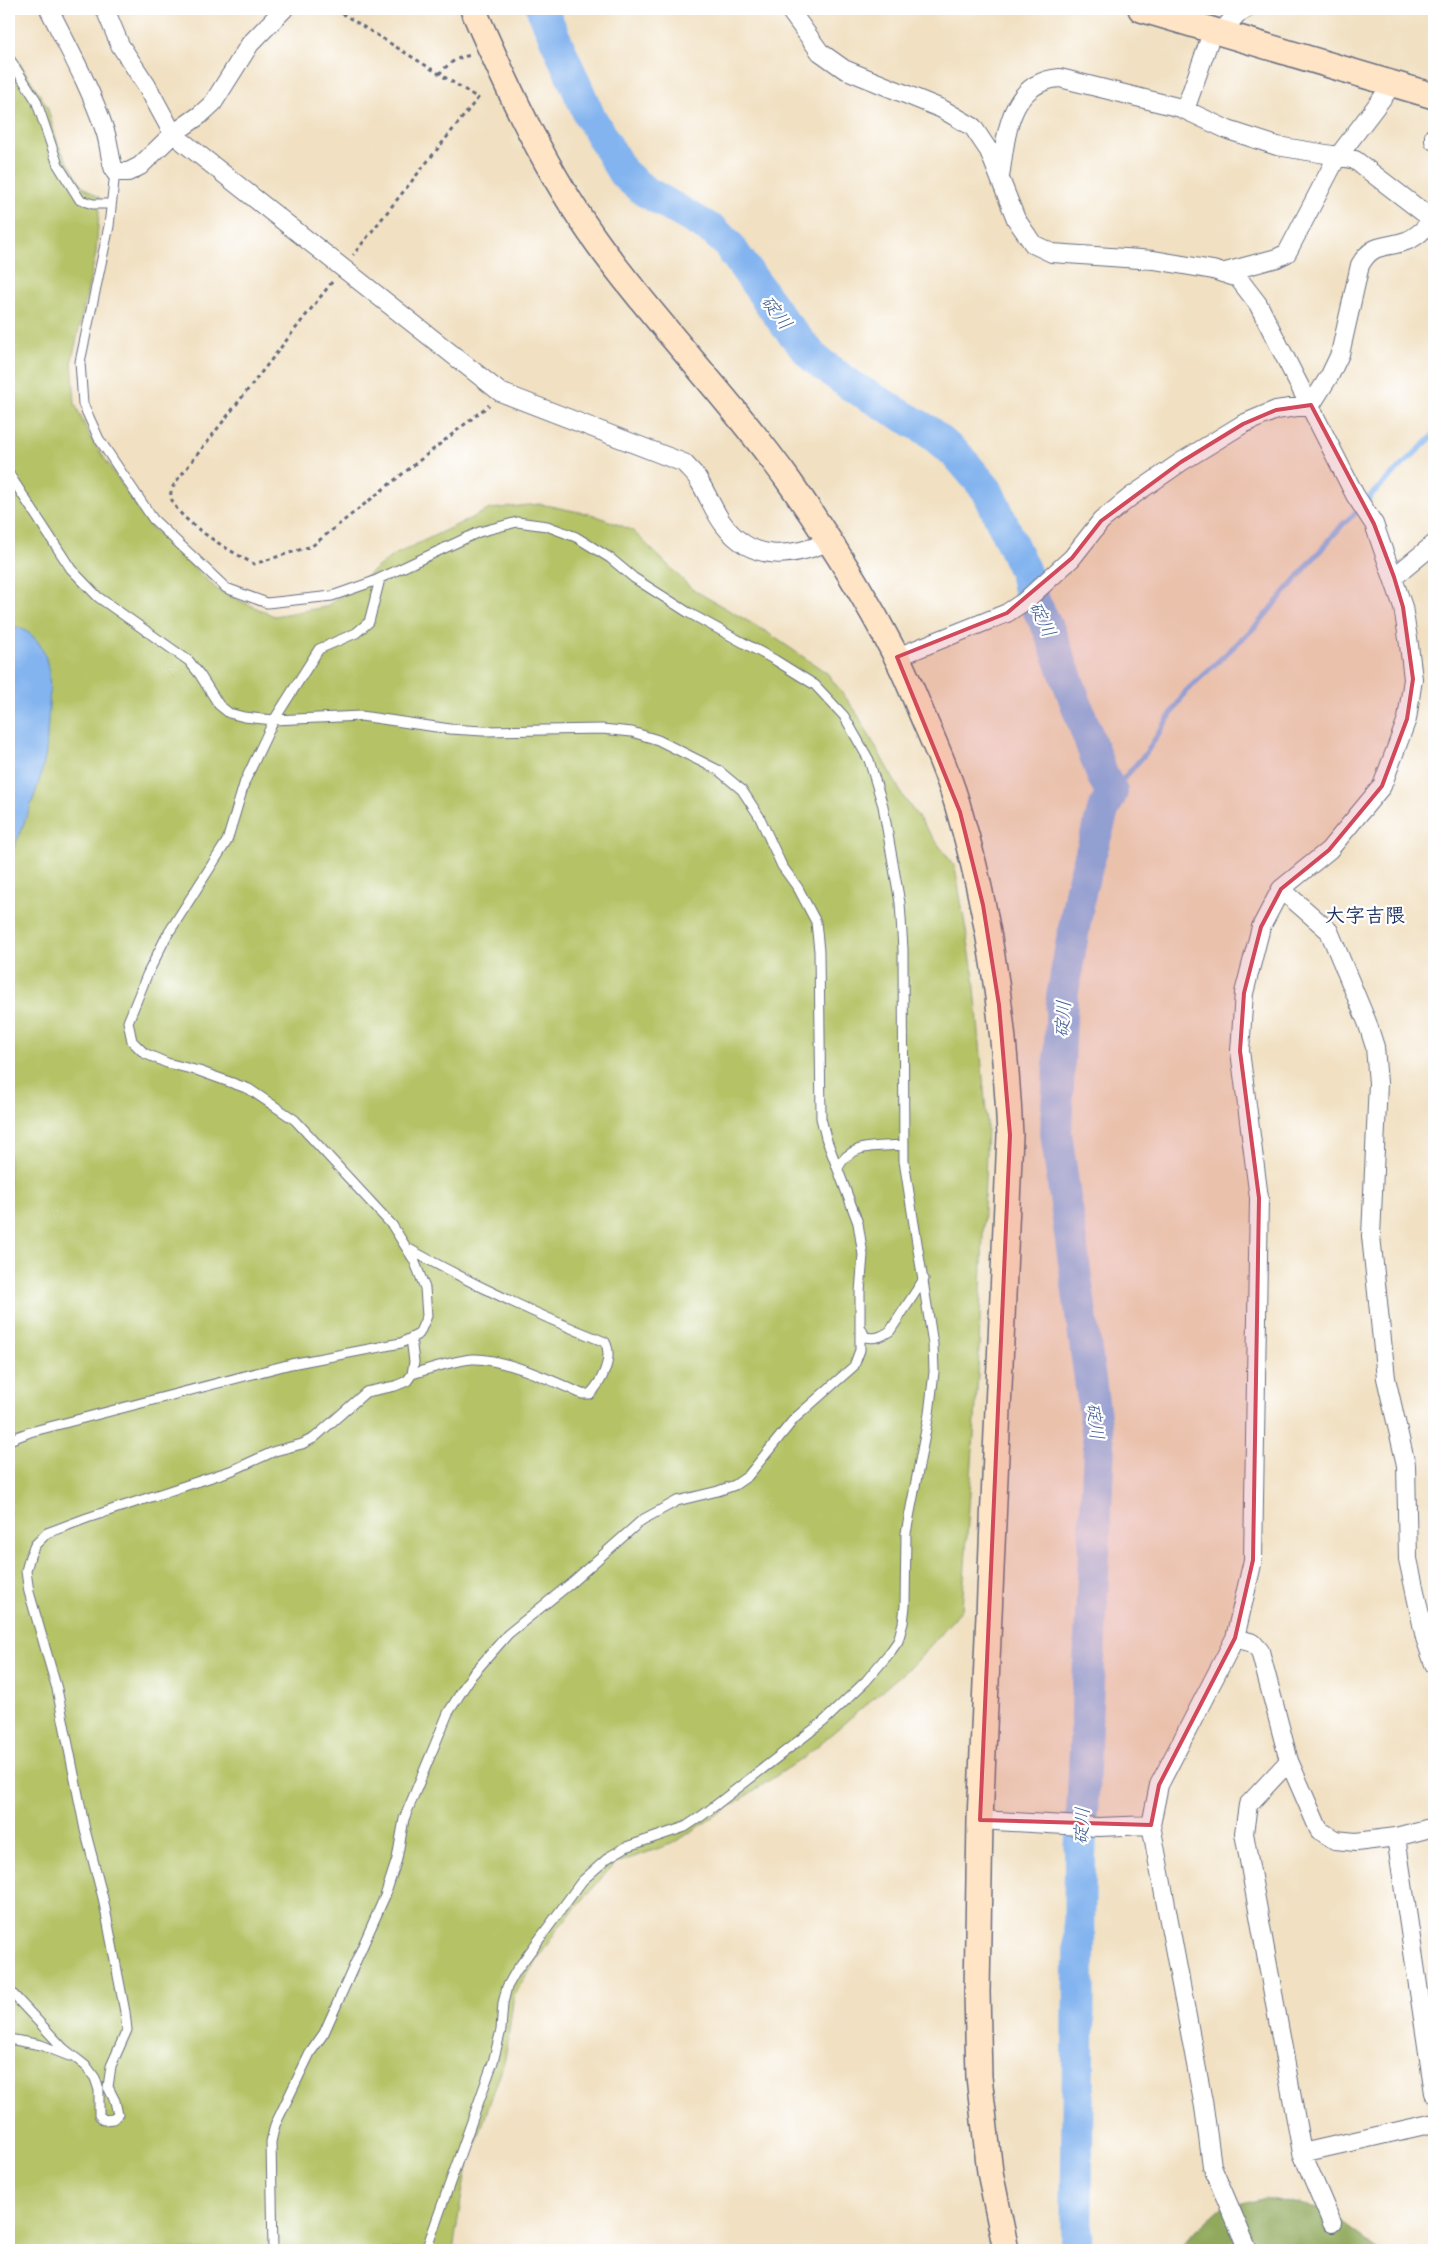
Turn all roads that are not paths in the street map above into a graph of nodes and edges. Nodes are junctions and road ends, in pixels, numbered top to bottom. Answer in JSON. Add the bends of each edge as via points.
{"nodes":[{"id":1,"x":49,"y":9,"type":"edge"},
{"id":2,"x":105,"y":9,"type":"edge"},
{"id":3,"x":284,"y":9,"type":"edge"},
{"id":4,"x":473,"y":9,"type":"edge"},
{"id":5,"x":789,"y":9,"type":"edge"},
{"id":6,"x":1141,"y":9,"type":"edge"},
{"id":7,"x":1246,"y":9,"type":"edge"},
{"id":8,"x":1217,"y":31,"type":"junction"},
{"id":9,"x":9,"y":58,"type":"edge"},
{"id":10,"x":1393,"y":84,"type":"junction"},
{"id":11,"x":1434,"y":96,"type":"edge"},
{"id":12,"x":1185,"y":110,"type":"junction"},
{"id":13,"x":173,"y":134,"type":"junction"},
{"id":14,"x":1434,"y":136,"type":"edge"},
{"id":15,"x":1434,"y":141,"type":"edge"},
{"id":16,"x":1338,"y":156,"type":"junction"},
{"id":17,"x":115,"y":172,"type":"junction"},
{"id":18,"x":1000,"y":180,"type":"junction"},
{"id":19,"x":111,"y":204,"type":"junction"},
{"id":20,"x":1434,"y":219,"type":"edge"},
{"id":21,"x":1222,"y":273,"type":"junction"},
{"id":22,"x":1311,"y":405,"type":"junction"},
{"id":23,"x":9,"y":474,"type":"edge"},
{"id":24,"x":828,"y":542,"type":"junction"},
{"id":25,"x":1434,"y":544,"type":"edge"},
{"id":26,"x":1394,"y":577,"type":"junction"},
{"id":27,"x":380,"y":579,"type":"junction"},
{"id":28,"x":897,"y":657,"type":"junction"},
{"id":29,"x":274,"y":720,"type":"junction"},
{"id":30,"x":1281,"y":889,"type":"junction"},
{"id":31,"x":904,"y":1144,"type":"junction"},
{"id":32,"x":838,"y":1168,"type":"junction"},
{"id":33,"x":406,"y":1247,"type":"junction"},
{"id":34,"x":924,"y":1279,"type":"junction"},
{"id":35,"x":861,"y":1328,"type":"junction"},
{"id":36,"x":411,"y":1338,"type":"junction"},
{"id":37,"x":412,"y":1374,"type":"junction"},
{"id":38,"x":9,"y":1440,"type":"edge"},
{"id":39,"x":1235,"y":1638,"type":"junction"},
{"id":40,"x":1434,"y":1664,"type":"edge"},
{"id":41,"x":1289,"y":1761,"type":"junction"},
{"id":42,"x":980,"y":1820,"type":"junction"},
{"id":43,"x":1151,"y":1825,"type":"junction"},
{"id":44,"x":1434,"y":1828,"type":"edge"},
{"id":45,"x":1396,"y":1837,"type":"junction"},
{"id":46,"x":9,"y":1990,"type":"edge"},
{"id":47,"x":9,"y":2040,"type":"edge"},
{"id":48,"x":78,"y":2060,"type":"junction"},
{"id":49,"x":108,"y":2087,"type":"junction"},
{"id":50,"x":99,"y":2090,"type":"junction"},
{"id":51,"x":1434,"y":2093,"type":"edge"},
{"id":52,"x":1434,"y":2123,"type":"edge"},
{"id":53,"x":1302,"y":2153,"type":"junction"},
{"id":54,"x":1332,"y":2223,"type":"dead end"},
{"id":55,"x":273,"y":2250,"type":"edge"},
{"id":56,"x":426,"y":2250,"type":"edge"},
{"id":57,"x":1006,"y":2250,"type":"edge"},
{"id":58,"x":1248,"y":2250,"type":"edge"}],
"edges":[{"from":1,"to":17,"type":"street","via":[[89,90],[106,133],[109,160]]},
{"from":2,"to":13,"type":"street","via":[[120,45]]},
{"from":3,"to":13,"type":"street","via":[[250,44],[213,103]]},
{"from":4,"to":24,"type":"street","via":[[510,93],[554,177],[600,246],[787,479]]},
{"from":5,"to":18,"type":"street","via":[[820,52],[844,69],[942,109],[972,127],[988,151]]},
{"from":6,"to":8,"type":"street"},
{"from":7,"to":8,"type":"street"},
{"from":8,"to":10,"type":"street"},
{"from":8,"to":12,"type":"street"},
{"from":9,"to":19,"type":"lane","via":[[36,100],[58,165],[80,200]]},
{"from":10,"to":11,"type":"street"},
{"from":10,"to":16,"type":"street"},
{"from":12,"to":16,"type":"street","via":[[1228,130],[1277,146]]},
{"from":12,"to":18,"type":"street","via":[[1112,89],[1050,78],[1031,90],[1014,109],[1008,126]]},
{"from":13,"to":17,"type":"street","via":[[140,166],[128,172]]},
{"from":13,"to":24,"type":"street","via":[[504,394],[684,463],[699,479],[723,524],[741,544],[756,551],[781,554],[805,552]]},
{"from":14,"to":15,"type":"street"},
{"from":16,"to":20,"type":"street","via":[[1367,167]]},
{"from":16,"to":21,"type":"street","via":[[1287,253]]},
{"from":17,"to":19,"type":"lane"},
{"from":18,"to":21,"type":"street","via":[[1016,219],[1033,244],[1052,253],[1154,260]]},
{"from":19,"to":27,"type":"lane","via":[[80,362],[83,404],[99,440],[153,519],[226,588],[267,603],[332,596]]},
{"from":20,"to":22,"type":"street","via":[[1423,231],[1407,240],[1376,247],[1366,254],[1360,265],[1340,354]]},
{"from":21,"to":22,"type":"street","via":[[1238,278],[1258,304]]},
{"from":22,"to":26,"type":"street","via":[[1355,495],[1374,524]]},
{"from":22,"to":28,"type":"street","via":[[1276,410],[1243,424],[1181,462],[1101,521],[1072,558],[1007,613]]},
{"from":23,"to":29,"type":"lane","via":[[71,569],[98,597],[189,661],[219,705],[229,714]]},
{"from":24,"to":28,"type":"street","via":[[861,592]]},
{"from":25,"to":26,"type":"street"},
{"from":26,"to":30,"type":"street","via":[[1410,645],[1412,679],[1407,719],[1382,786],[1329,850]]},
{"from":27,"to":29,"type":"lane","via":[[369,622],[356,633],[319,649]]},
{"from":27,"to":31,"type":"lane","via":[[480,532],[516,522],[547,526],[576,537],[681,608],[815,685],[844,716],[869,760],[883,806],[900,903]]},
{"from":28,"to":42,"type":"street","via":[[940,756],[960,812],[983,905],[1000,1005],[1007,1076],[1010,1136],[1008,1202]]},
{"from":29,"to":32,"type":"lane","via":[[361,716],[483,731],[602,729],[632,732],[658,740],[718,770],[742,790],[759,816],[782,866],[816,922],[820,951],[821,1118]]},
{"from":29,"to":33,"type":"lane","via":[[245,781],[227,841],[166,937],[147,975],[128,1022],[132,1041],[144,1053],[167,1063],[250,1089],[295,1120],[392,1225]]},
{"from":30,"to":39,"type":"street","via":[[1261,927],[1256,946],[1244,994],[1240,1050],[1259,1198],[1253,1560]]},
{"from":30,"to":40,"type":"street","via":[[1328,931],[1375,1048],[1378,1083],[1371,1236],[1386,1378],[1406,1465],[1408,1559]]},
{"from":31,"to":32,"type":"lane","via":[[851,1151],[842,1158]]},
{"from":31,"to":34,"type":"lane"},
{"from":32,"to":35,"type":"lane","via":[[858,1223],[863,1255]]},
{"from":33,"to":36,"type":"lane","via":[[425,1288],[427,1316],[418,1334]]},
{"from":33,"to":37,"type":"lane","via":[[468,1281],[605,1342],[609,1349],[597,1387],[590,1394],[582,1394],[493,1360],[473,1359]]},
{"from":34,"to":35,"type":"lane","via":[[890,1331],[873,1338],[865,1337]]},
{"from":34,"to":56,"type":"lane","via":[[934,1372],[906,1534],[905,1606],[898,1641],[866,1681],[823,1722],[703,1815],[685,1827],[626,1847],[582,1882],[507,1987],[494,2062]]},
{"from":35,"to":55,"type":"lane","via":[[860,1350],[854,1366],[794,1419],[748,1476],[718,1491],[677,1501],[642,1520],[508,1634],[472,1674],[448,1713],[404,1819],[397,1859],[385,1896],[324,2033],[275,2125],[271,2142]]},
{"from":36,"to":37,"type":"lane"},
{"from":36,"to":38,"type":"lane","via":[[401,1343],[291,1364]]},
{"from":37,"to":49,"type":"lane","via":[[407,1381],[395,1386],[366,1392],[314,1438],[302,1444],[47,1534],[35,1545],[30,1556],[26,1571],[29,1592],[57,1688],[125,2012],[127,2030],[111,2066]]},
{"from":39,"to":41,"type":"street","via":[[1253,1643],[1260,1651]]},
{"from":39,"to":43,"type":"street","via":[[1159,1785]]},
{"from":41,"to":45,"type":"street","via":[[1319,1830],[1335,1840],[1356,1842]]},
{"from":41,"to":53,"type":"street","via":[[1248,1805],[1244,1833]]},
{"from":42,"to":43,"type":"street","via":[[1062,1825]]},
{"from":42,"to":57,"type":"street","via":[[979,2078],[990,2172]]},
{"from":43,"to":58,"type":"street","via":[[1204,2107],[1212,2166]]},
{"from":44,"to":45,"type":"street"},
{"from":45,"to":51,"type":"street"},
{"from":46,"to":48,"type":"lane"},
{"from":47,"to":48,"type":"lane","via":[[41,2045]]},
{"from":48,"to":50,"type":"lane","via":[[88,2067]]},
{"from":49,"to":50,"type":"lane"},
{"from":49,"to":50,"type":"lane","via":[[118,2115],[113,2119],[104,2120],[99,2115]]},
{"from":52,"to":53,"type":"street"},
{"from":53,"to":54,"type":"street"}]}
